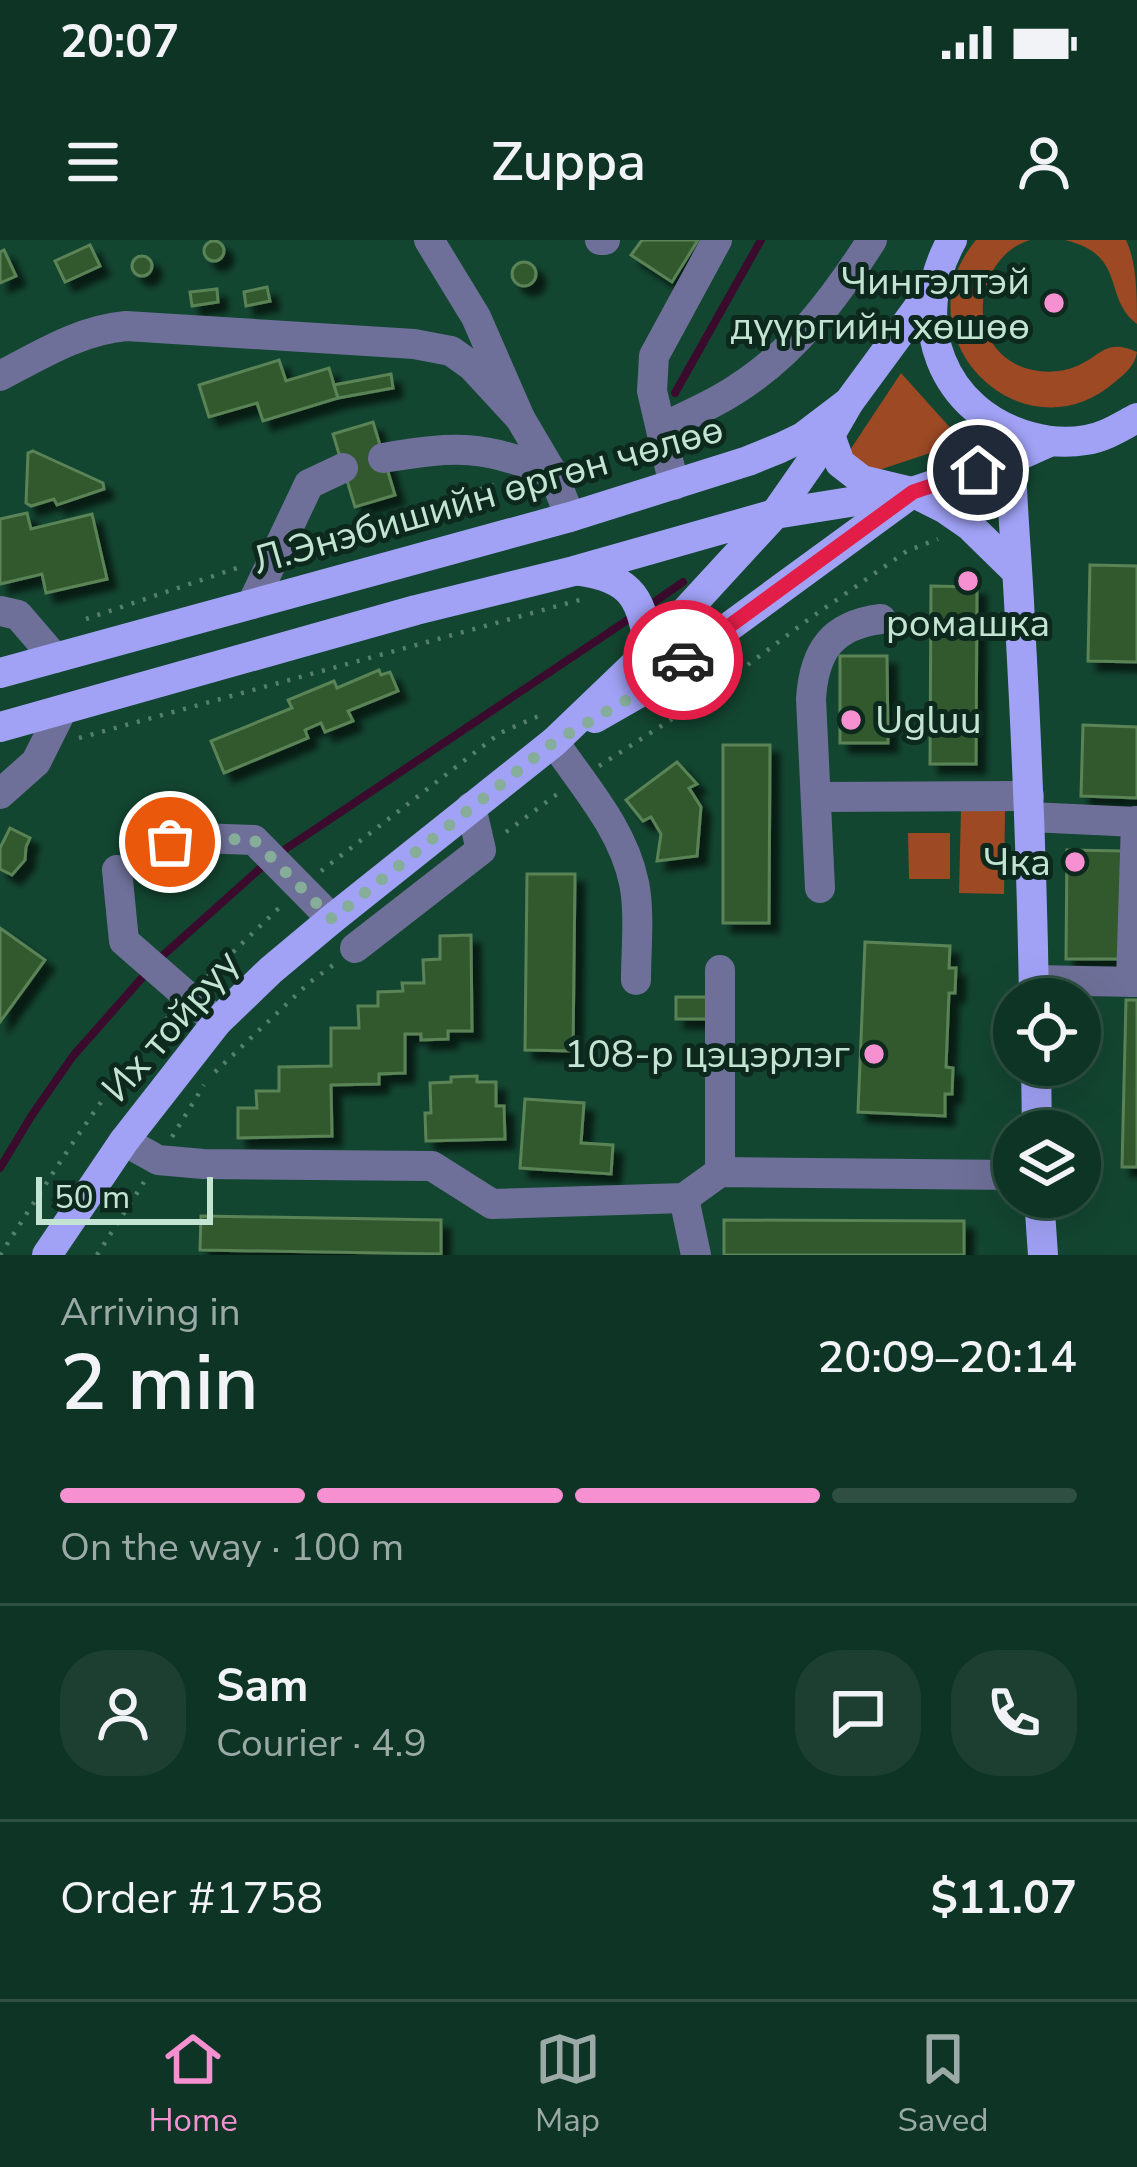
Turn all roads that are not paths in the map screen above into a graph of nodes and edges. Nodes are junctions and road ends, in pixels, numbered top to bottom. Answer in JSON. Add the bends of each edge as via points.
{"nodes":[{"id":1,"x":429,"y":240,"type":"edge"},
{"id":2,"x":717,"y":240,"type":"edge"},
{"id":3,"x":872,"y":240,"type":"edge"},
{"id":4,"x":952,"y":240,"type":"edge"},
{"id":5,"x":932,"y":289,"type":"junction"},
{"id":6,"x":0,"y":376,"type":"edge"},
{"id":7,"x":849,"y":402,"type":"junction"},
{"id":8,"x":520,"y":418,"type":"junction"},
{"id":9,"x":1137,"y":418,"type":"edge"},
{"id":10,"x":662,"y":428,"type":"junction"},
{"id":11,"x":830,"y":435,"type":"junction"},
{"id":12,"x":1105,"y":435,"type":"junction"},
{"id":13,"x":1137,"y":437,"type":"edge"},
{"id":14,"x":1049,"y":442,"type":"junction"},
{"id":15,"x":383,"y":458,"type":"dead end"},
{"id":16,"x":1011,"y":459,"type":"junction"},
{"id":17,"x":343,"y":468,"type":"dead end"},
{"id":18,"x":553,"y":474,"type":"junction"},
{"id":19,"x":674,"y":485,"type":"junction"},
{"id":20,"x":913,"y":492,"type":"junction"},
{"id":21,"x":775,"y":514,"type":"junction"},
{"id":22,"x":570,"y":517,"type":"junction"},
{"id":23,"x":574,"y":571,"type":"junction"},
{"id":24,"x":1016,"y":571,"type":"junction"},
{"id":25,"x":252,"y":604,"type":"junction"},
{"id":26,"x":0,"y":611,"type":"edge"},
{"id":27,"x":881,"y":619,"type":"dead end"},
{"id":28,"x":649,"y":651,"type":"junction"},
{"id":29,"x":55,"y":658,"type":"junction"},
{"id":30,"x":0,"y":673,"type":"edge"},
{"id":31,"x":62,"y":710,"type":"junction"},
{"id":32,"x":0,"y":727,"type":"edge"},
{"id":33,"x":554,"y":742,"type":"junction"},
{"id":34,"x":0,"y":794,"type":"edge"},
{"id":35,"x":817,"y":797,"type":"junction"},
{"id":36,"x":1029,"y":806,"type":"junction"},
{"id":37,"x":471,"y":807,"type":"junction"},
{"id":38,"x":1136,"y":822,"type":"edge"},
{"id":39,"x":142,"y":847,"type":"dead end"},
{"id":40,"x":117,"y":870,"type":"dead end"},
{"id":41,"x":820,"y":888,"type":"dead end"},
{"id":42,"x":332,"y":919,"type":"junction"},
{"id":43,"x":355,"y":947,"type":"road end"},
{"id":44,"x":720,"y":970,"type":"dead end"},
{"id":45,"x":1034,"y":978,"type":"edge"},
{"id":46,"x":636,"y":980,"type":"dead end"},
{"id":47,"x":1134,"y":982,"type":"edge"},
{"id":48,"x":1101,"y":985,"type":"edge"},
{"id":49,"x":217,"y":1022,"type":"junction"},
{"id":50,"x":124,"y":1141,"type":"junction"},
{"id":51,"x":720,"y":1172,"type":"junction"},
{"id":52,"x":993,"y":1175,"type":"edge"},
{"id":53,"x":684,"y":1198,"type":"junction"},
{"id":54,"x":1041,"y":1218,"type":"edge"},
{"id":55,"x":47,"y":1255,"type":"edge"},
{"id":56,"x":696,"y":1255,"type":"edge"},
{"id":57,"x":1043,"y":1255,"type":"edge"}],
"edges":[{"from":1,"to":8,"type":"street","via":[[476,317]]},
{"from":2,"to":10,"type":"street","via":[[654,356]]},
{"from":3,"to":10,"type":"street","via":[[838,293],[775,362]]},
{"from":4,"to":5,"type":"main road"},
{"from":5,"to":7,"type":"main road","name":"Л.Энэбишийн өргөн чөлөө"},
{"from":5,"to":14,"type":"main road","via":[[932,332],[958,390],[1008,431]]},
{"from":6,"to":8,"type":"street","via":[[106,328],[414,344],[451,351],[472,365]]},
{"from":7,"to":11,"type":"main road"},
{"from":7,"to":19,"type":"main road","name":"Л.Энэбишийн өргөн чөлөө","via":[[803,437]]},
{"from":8,"to":18,"type":"street"},
{"from":9,"to":12,"type":"main road"},
{"from":10,"to":19,"type":"street"},
{"from":11,"to":20,"type":"main road","via":[[840,463],[862,480]]},
{"from":11,"to":21,"type":"main road"},
{"from":12,"to":13,"type":"main road"},
{"from":12,"to":14,"type":"main road"},
{"from":14,"to":16,"type":"main road","name":"Их тойруу"},
{"from":15,"to":18,"type":"street","via":[[476,449]]},
{"from":16,"to":20,"type":"main road","name":"Их тойруу"},
{"from":16,"to":24,"type":"main road"},
{"from":17,"to":25,"type":"street","via":[[309,484]]},
{"from":18,"to":22,"type":"street"},
{"from":19,"to":22,"type":"main road","name":"Л.Энэбишийн өргөн чөлөө"},
{"from":20,"to":21,"type":"main road","name":"Их тойруу"},
{"from":20,"to":24,"type":"main road","via":[[970,526]]},
{"from":20,"to":33,"type":"main road","name":"Их тойруу","via":[[637,694]]},
{"from":21,"to":23,"type":"main road"},
{"from":21,"to":28,"type":"main road","name":"Их тойруу"},
{"from":22,"to":25,"type":"main road","name":"Л.Энэбишийн өргөн чөлөө"},
{"from":23,"to":28,"type":"main road","via":[[604,574],[631,592]]},
{"from":23,"to":31,"type":"main road"},
{"from":24,"to":36,"type":"main road"},
{"from":25,"to":29,"type":"main road","name":"Л.Энэбишийн өргөн чөлөө"},
{"from":26,"to":29,"type":"street","via":[[18,615]]},
{"from":27,"to":35,"type":"street","via":[[841,631],[817,664]]},
{"from":28,"to":33,"type":"main road","name":"Их тойруу"},
{"from":29,"to":30,"type":"main road","name":"Л.Энэбишийн өргөн чөлөө"},
{"from":31,"to":32,"type":"main road"},
{"from":31,"to":34,"type":"street","via":[[36,763]]},
{"from":33,"to":37,"type":"main road","name":"Их тойруу"},
{"from":33,"to":46,"type":"street","via":[[603,811],[635,885]]},
{"from":35,"to":36,"type":"street"},
{"from":35,"to":41,"type":"street"},
{"from":36,"to":38,"type":"street"},
{"from":36,"to":45,"type":"main road"},
{"from":37,"to":42,"type":"main road","name":"Их тойруу"},
{"from":37,"to":43,"type":"street","via":[[481,850]]},
{"from":38,"to":47,"type":"street"},
{"from":39,"to":42,"type":"street","via":[[254,840]]},
{"from":40,"to":49,"type":"street","via":[[124,941]]},
{"from":42,"to":49,"type":"main road","name":"Их тойруу"},
{"from":44,"to":51,"type":"street"},
{"from":47,"to":48,"type":"street"},
{"from":49,"to":50,"type":"main road","name":"Их тойруу"},
{"from":50,"to":53,"type":"street","via":[[158,1160],[202,1164],[432,1166],[492,1204]]},
{"from":50,"to":55,"type":"main road","name":"Их тойруу"},
{"from":51,"to":52,"type":"street"},
{"from":51,"to":53,"type":"street"},
{"from":53,"to":56,"type":"street"},
{"from":54,"to":57,"type":"main road"}]}
